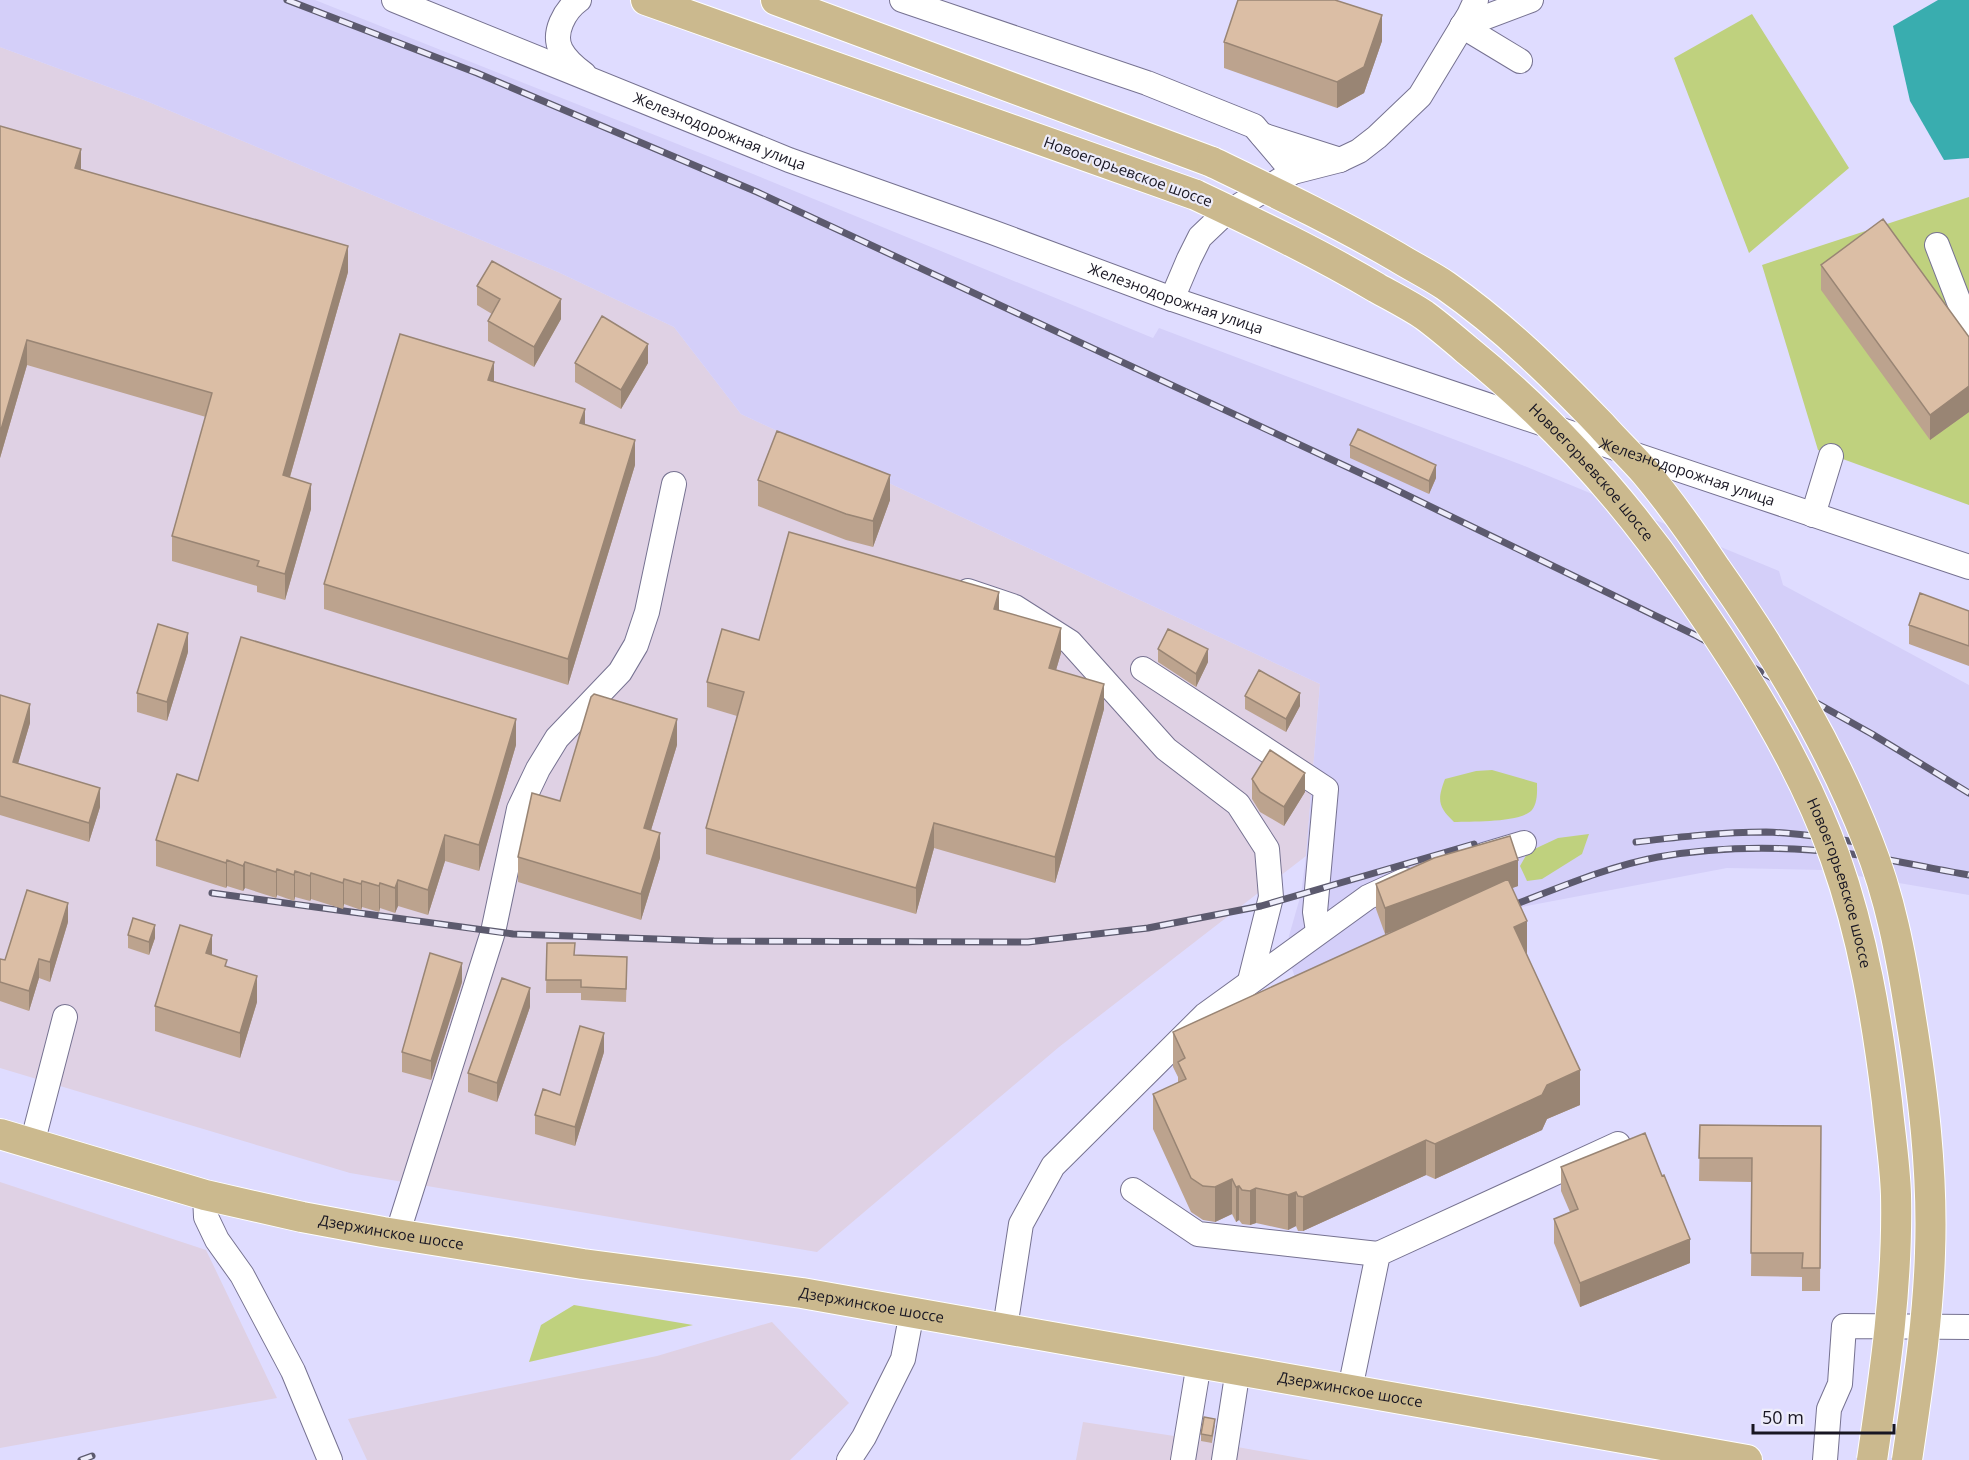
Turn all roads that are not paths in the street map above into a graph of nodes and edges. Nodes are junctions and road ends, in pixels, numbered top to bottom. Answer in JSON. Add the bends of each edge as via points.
{"nodes":[{"id":1,"x":394,"y":0,"type":"edge"},
{"id":2,"x":579,"y":0,"type":"edge"},
{"id":3,"x":646,"y":0,"type":"edge"},
{"id":4,"x":776,"y":0,"type":"edge"},
{"id":5,"x":902,"y":0,"type":"edge"},
{"id":6,"x":1476,"y":0,"type":"edge"},
{"id":7,"x":1531,"y":0,"type":"edge"},
{"id":8,"x":1462,"y":26,"type":"junction"},
{"id":9,"x":1520,"y":61,"type":"dead end"},
{"id":10,"x":593,"y":81,"type":"junction"},
{"id":11,"x":1262,"y":135,"type":"junction"},
{"id":12,"x":1340,"y":160,"type":"junction"},
{"id":13,"x":1293,"y":172,"type":"junction"},
{"id":14,"x":1937,"y":245,"type":"dead end"},
{"id":15,"x":1172,"y":299,"type":"junction"},
{"id":16,"x":1969,"y":328,"type":"edge"},
{"id":17,"x":1831,"y":456,"type":"dead end"},
{"id":18,"x":674,"y":484,"type":"dead end"},
{"id":19,"x":1812,"y":515,"type":"junction"},
{"id":20,"x":1969,"y":567,"type":"edge"},
{"id":21,"x":946,"y":584,"type":"edge"},
{"id":22,"x":1143,"y":669,"type":"dead end"},
{"id":23,"x":1524,"y":843,"type":"dead end"},
{"id":24,"x":1461,"y":861,"type":"edge"},
{"id":25,"x":1430,"y":870,"type":"edge"},
{"id":26,"x":1318,"y":931,"type":"junction"},
{"id":27,"x":1250,"y":981,"type":"junction"},
{"id":28,"x":65,"y":1017,"type":"dead end"},
{"id":29,"x":0,"y":1134,"type":"edge"},
{"id":30,"x":32,"y":1143,"type":"junction"},
{"id":31,"x":1618,"y":1144,"type":"edge"},
{"id":32,"x":1133,"y":1190,"type":"dead end"},
{"id":33,"x":205,"y":1195,"type":"junction"},
{"id":34,"x":397,"y":1235,"type":"junction"},
{"id":35,"x":1378,"y":1254,"type":"junction"},
{"id":36,"x":912,"y":1312,"type":"junction"},
{"id":37,"x":1969,"y":1327,"type":"edge"},
{"id":38,"x":1005,"y":1328,"type":"junction"},
{"id":39,"x":1199,"y":1363,"type":"junction"},
{"id":40,"x":1238,"y":1370,"type":"junction"},
{"id":41,"x":1350,"y":1389,"type":"junction"},
{"id":42,"x":330,"y":1460,"type":"edge"},
{"id":43,"x":849,"y":1460,"type":"edge"},
{"id":44,"x":1184,"y":1460,"type":"edge"},
{"id":45,"x":1224,"y":1460,"type":"edge"},
{"id":46,"x":1747,"y":1460,"type":"edge"},
{"id":47,"x":1825,"y":1460,"type":"edge"},
{"id":48,"x":1872,"y":1460,"type":"edge"},
{"id":49,"x":1907,"y":1460,"type":"edge"}],
"edges":[{"from":1,"to":10,"type":"street","name":"Железнодорожная улица"},
{"from":2,"to":10,"type":"street","via":[[565,14],[559,30],[560,49],[573,66]]},
{"from":3,"to":48,"type":"main road","name":"Новоегорьевское шоссе","bridge":true,"via":[[1196,195],[1349,271],[1424,315],[1499,376],[1616,495],[1700,609],[1776,730],[1835,856],[1853,915],[1881,1052],[1896,1194],[1892,1307]]},
{"from":4,"to":49,"type":"main road","bridge":true,"via":[[1212,162],[1366,239],[1445,285],[1515,341],[1644,471],[1730,589],[1808,713],[1842,782],[1889,906],[1916,1048],[1930,1192],[1930,1252],[1921,1370]]},
{"from":5,"to":11,"type":"street","via":[[1147,83],[1254,126]]},
{"from":6,"to":8,"type":"street"},
{"from":7,"to":8,"type":"street"},
{"from":8,"to":9,"type":"street"},
{"from":8,"to":12,"type":"street","via":[[1420,96],[1377,137]]},
{"from":10,"to":15,"type":"street","name":"Железнодорожная улица","via":[[789,160]]},
{"from":11,"to":12,"type":"street"},
{"from":11,"to":13,"type":"street"},
{"from":12,"to":13,"type":"street"},
{"from":13,"to":15,"type":"street","via":[[1221,217],[1200,237]]},
{"from":14,"to":16,"type":"street"},
{"from":15,"to":19,"type":"street","name":"Железнодорожная улица"},
{"from":17,"to":19,"type":"street"},
{"from":18,"to":34,"type":"street","via":[[647,612],[636,645],[620,672],[557,738],[519,809],[493,932]]},
{"from":19,"to":20,"type":"street","name":"Железнодорожная улица"},
{"from":21,"to":27,"type":"street","via":[[1015,607],[1070,642],[1166,749],[1238,804],[1267,849],[1271,884]]},
{"from":22,"to":26,"type":"street","via":[[1326,789],[1315,912]]},
{"from":23,"to":24,"type":"street"},
{"from":25,"to":26,"type":"street","via":[[1368,897]]},
{"from":26,"to":27,"type":"street"},
{"from":27,"to":38,"type":"street","via":[[1205,1015],[1053,1166],[1021,1224]]},
{"from":28,"to":30,"type":"street"},
{"from":29,"to":30,"type":"main road","name":"Дзержинское шоссе"},
{"from":30,"to":33,"type":"main road","name":"Дзержинское шоссе"},
{"from":31,"to":35,"type":"street"},
{"from":32,"to":35,"type":"street","via":[[1198,1234]]},
{"from":33,"to":34,"type":"main road","name":"Дзержинское шоссе"},
{"from":33,"to":42,"type":"street","via":[[206,1217],[293,1371]]},
{"from":34,"to":36,"type":"main road","name":"Дзержинское шоссе"},
{"from":35,"to":41,"type":"street"},
{"from":36,"to":38,"type":"main road","name":"Дзержинское шоссе"},
{"from":36,"to":43,"type":"street","via":[[903,1359]]},
{"from":37,"to":47,"type":"street","via":[[1844,1326],[1839,1384],[1829,1409]]},
{"from":38,"to":39,"type":"main road","name":"Дзержинское шоссе"},
{"from":39,"to":40,"type":"main road","name":"Дзержинское шоссе"},
{"from":39,"to":44,"type":"street"},
{"from":40,"to":41,"type":"main road","name":"Дзержинское шоссе"},
{"from":40,"to":45,"type":"street"},
{"from":41,"to":46,"type":"main road","name":"Дзержинское шоссе"}]}
